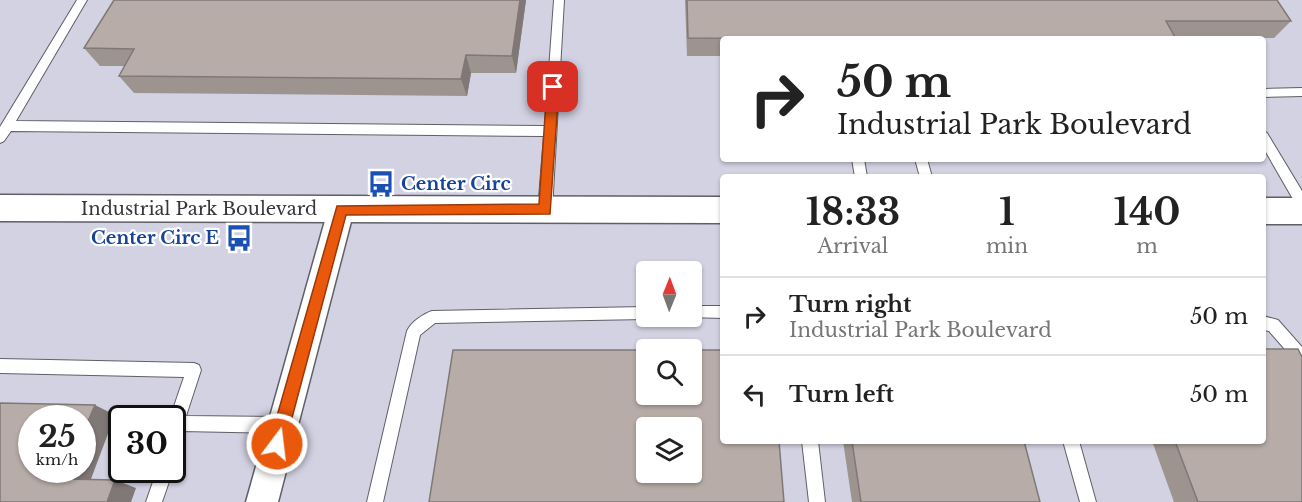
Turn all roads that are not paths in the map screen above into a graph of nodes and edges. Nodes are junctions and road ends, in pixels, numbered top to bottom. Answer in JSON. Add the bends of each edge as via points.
{"nodes":[{"id":1,"x":82,"y":0,"type":"edge"},
{"id":2,"x":559,"y":0,"type":"edge"},
{"id":3,"x":1302,"y":92,"type":"edge"},
{"id":4,"x":1266,"y":93,"type":"edge"},
{"id":5,"x":7,"y":126,"type":"junction"},
{"id":6,"x":550,"y":131,"type":"junction"},
{"id":7,"x":0,"y":138,"type":"edge"},
{"id":8,"x":1266,"y":141,"type":"edge"},
{"id":9,"x":1302,"y":202,"type":"edge"},
{"id":10,"x":0,"y":208,"type":"edge"},
{"id":11,"x":341,"y":210,"type":"junction"},
{"id":12,"x":545,"y":210,"type":"junction"},
{"id":13,"x":720,"y":210,"type":"edge"},
{"id":14,"x":1266,"y":211,"type":"edge"},
{"id":15,"x":1302,"y":211,"type":"edge"},
{"id":16,"x":702,"y":312,"type":"edge"},
{"id":17,"x":720,"y":312,"type":"edge"},
{"id":18,"x":636,"y":313,"type":"edge"},
{"id":19,"x":1266,"y":324,"type":"edge"},
{"id":20,"x":1302,"y":358,"type":"edge"},
{"id":21,"x":0,"y":366,"type":"edge"},
{"id":22,"x":183,"y":405,"type":"edge"},
{"id":23,"x":282,"y":425,"type":"junction"},
{"id":24,"x":186,"y":430,"type":"edge"},
{"id":25,"x":810,"y":444,"type":"edge"},
{"id":26,"x":1072,"y":444,"type":"edge"},
{"id":27,"x":161,"y":483,"type":"edge"},
{"id":28,"x":154,"y":502,"type":"edge"},
{"id":29,"x":262,"y":502,"type":"edge"},
{"id":30,"x":375,"y":502,"type":"edge"},
{"id":31,"x":817,"y":502,"type":"edge"},
{"id":32,"x":1088,"y":502,"type":"edge"}],
"edges":[{"from":1,"to":5,"type":"lane"},
{"from":2,"to":6,"type":"lane"},
{"from":3,"to":4,"type":"lane"},
{"from":5,"to":6,"type":"lane"},
{"from":5,"to":7,"type":"lane"},
{"from":6,"to":12,"type":"lane"},
{"from":8,"to":9,"type":"lane"},
{"from":10,"to":11,"type":"street","name":"Industrial Park Boulevard"},
{"from":11,"to":12,"type":"street","name":"Industrial Park Boulevard"},
{"from":11,"to":23,"type":"street"},
{"from":12,"to":13,"type":"street","name":"Industrial Park Boulevard"},
{"from":14,"to":15,"type":"street"},
{"from":16,"to":17,"type":"lane"},
{"from":18,"to":30,"type":"lane","via":[[432,317],[414,331]]},
{"from":19,"to":20,"type":"lane","via":[[1273,325]]},
{"from":21,"to":22,"type":"lane","via":[[194,370]]},
{"from":23,"to":24,"type":"lane"},
{"from":23,"to":29,"type":"street"},
{"from":25,"to":31,"type":"lane"},
{"from":26,"to":32,"type":"lane"},
{"from":27,"to":28,"type":"lane"}]}
